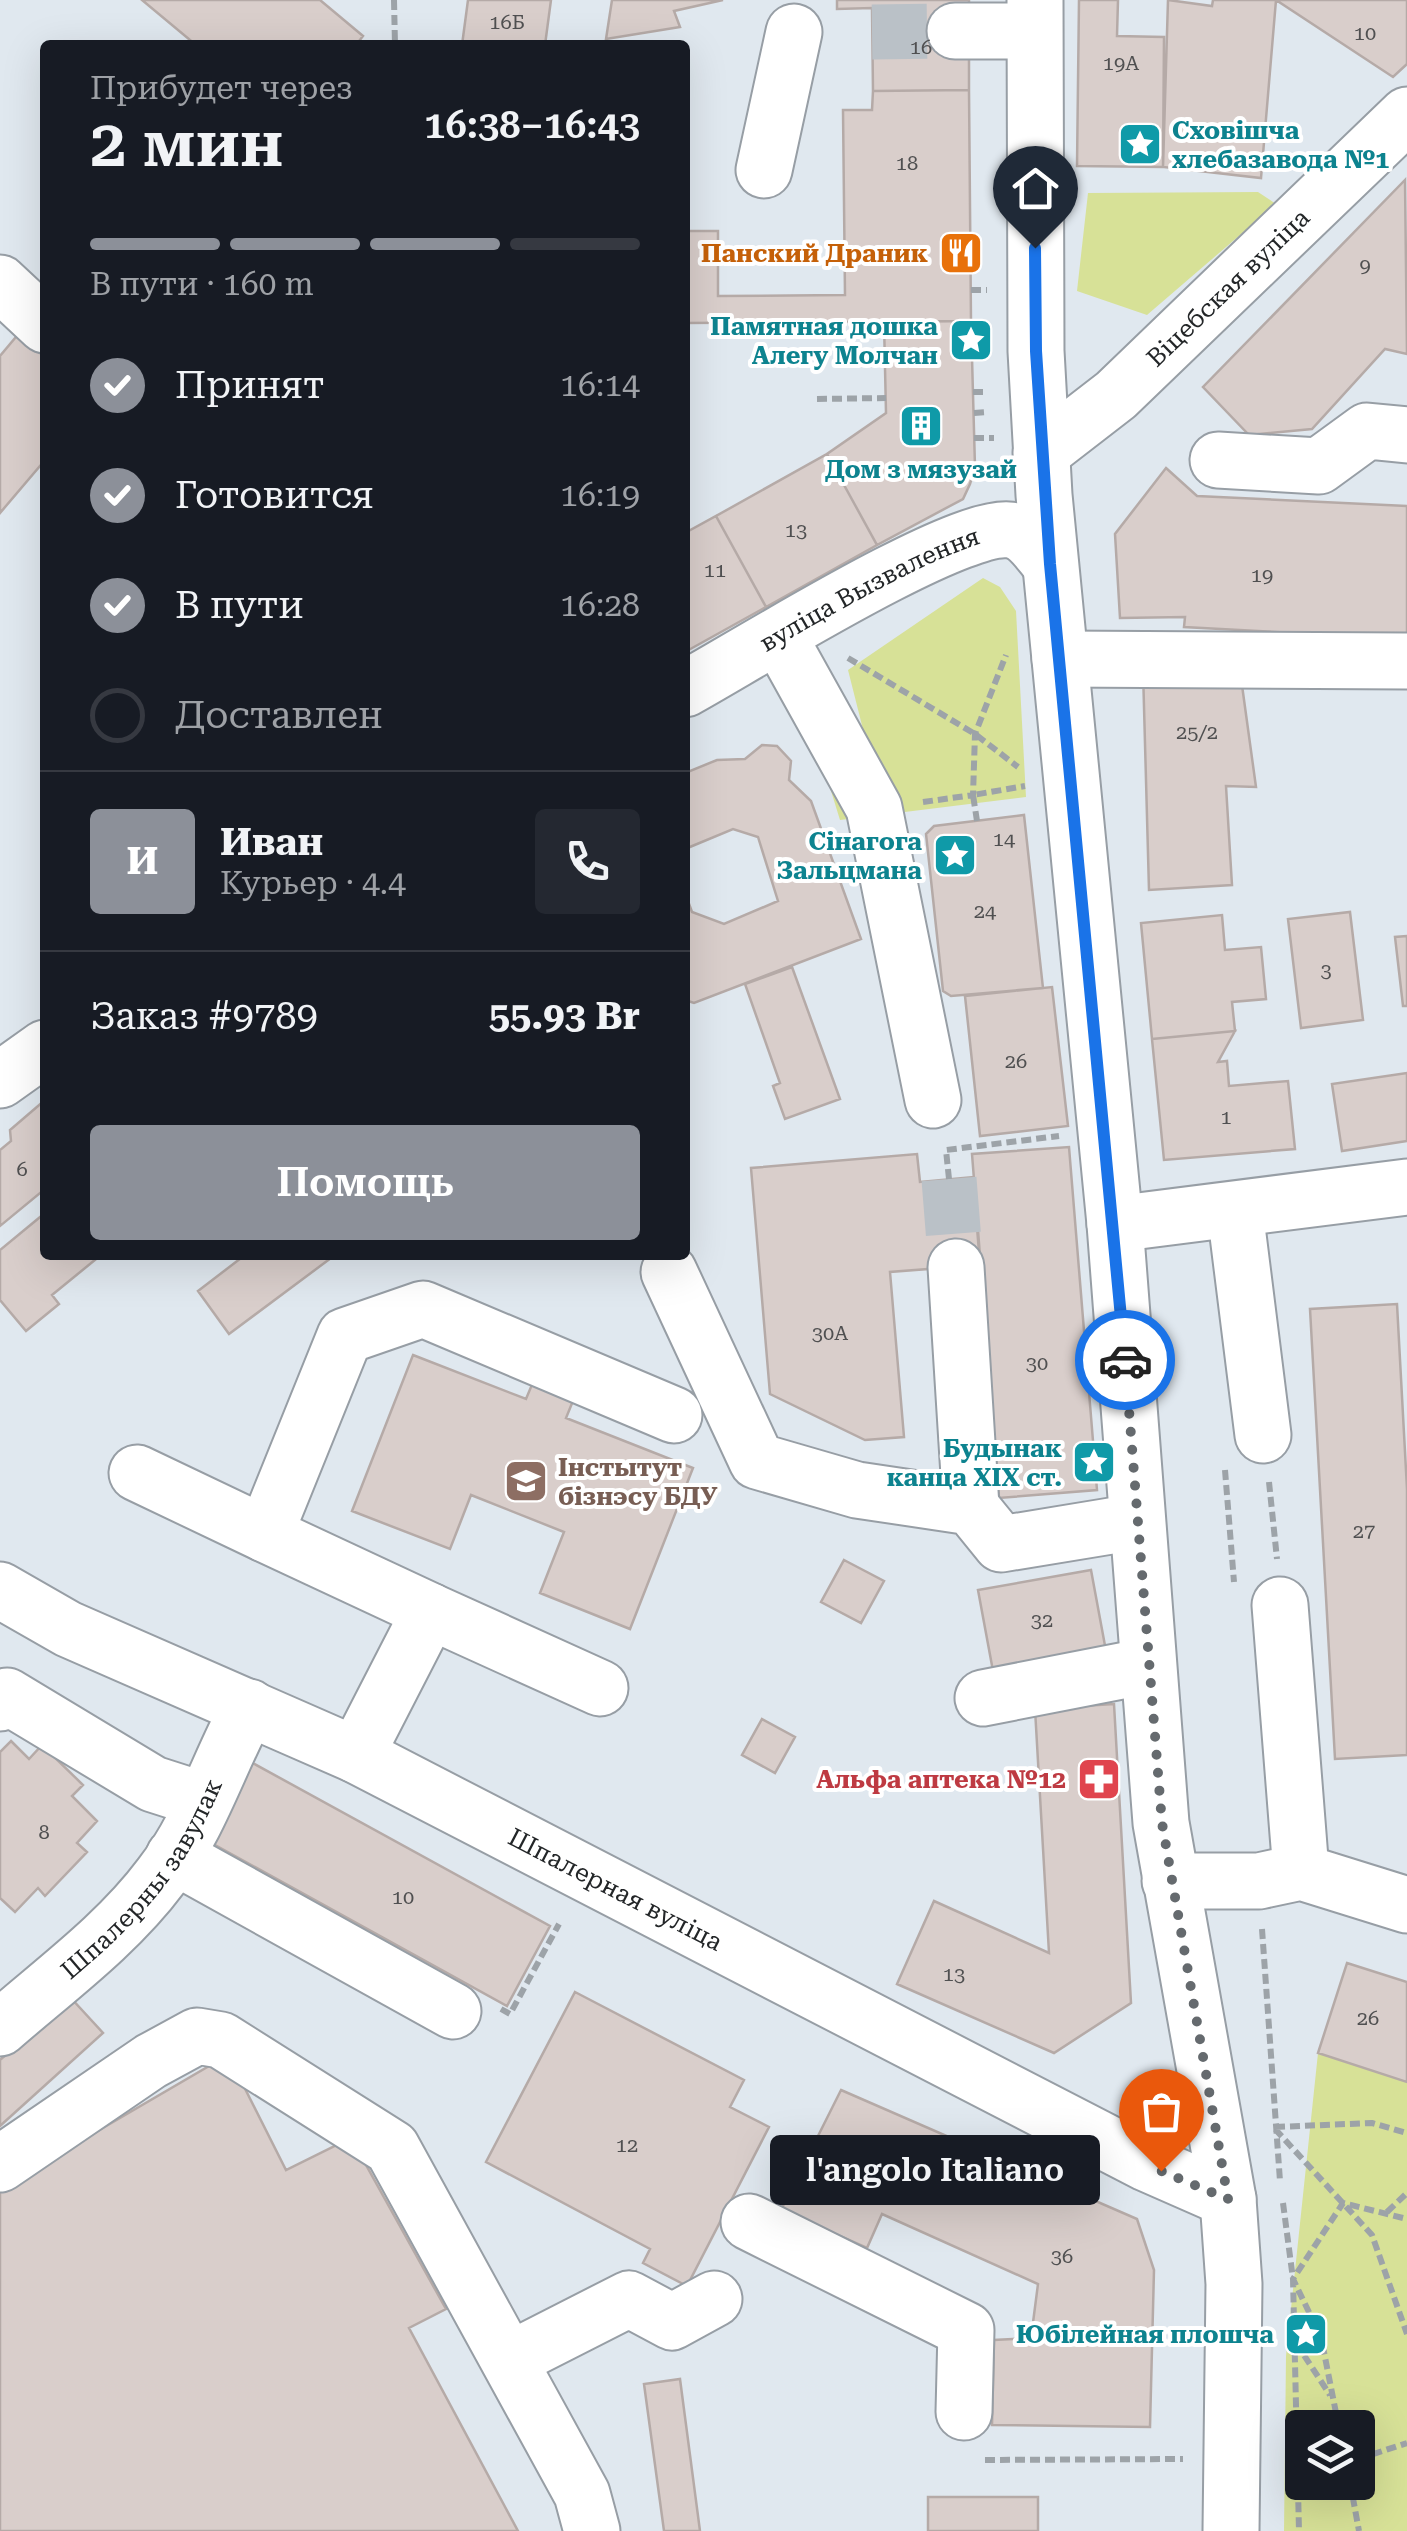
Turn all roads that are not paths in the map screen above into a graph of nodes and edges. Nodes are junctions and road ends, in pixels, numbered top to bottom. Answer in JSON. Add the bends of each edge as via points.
{"nodes":[{"id":1,"x":1034,"y":16,"type":"edge"},
{"id":2,"x":955,"y":31,"type":"tunnel mouth"},
{"id":3,"x":794,"y":32,"type":"dead end"},
{"id":4,"x":1407,"y":115,"type":"edge"},
{"id":5,"x":764,"y":170,"type":"dead end"},
{"id":6,"x":0,"y":283,"type":"edge"},
{"id":7,"x":40,"y":319,"type":"edge"},
{"id":8,"x":1407,"y":435,"type":"edge"},
{"id":9,"x":1041,"y":453,"type":"junction"},
{"id":10,"x":1218,"y":460,"type":"dead end"},
{"id":11,"x":1050,"y":564,"type":"junction"},
{"id":12,"x":1036,"y":651,"type":"junction"},
{"id":13,"x":790,"y":658,"type":"junction"},
{"id":14,"x":1407,"y":660,"type":"edge"},
{"id":15,"x":690,"y":688,"type":"edge"},
{"id":16,"x":40,"y":1052,"type":"edge"},
{"id":17,"x":0,"y":1080,"type":"edge"},
{"id":18,"x":933,"y":1100,"type":"dead end"},
{"id":19,"x":1407,"y":1188,"type":"edge"},
{"id":20,"x":1235,"y":1211,"type":"junction"},
{"id":21,"x":1116,"y":1224,"type":"junction"},
{"id":22,"x":956,"y":1267,"type":"tunnel mouth"},
{"id":23,"x":670,"y":1272,"type":"dead end"},
{"id":24,"x":674,"y":1415,"type":"dead end"},
{"id":25,"x":1243,"y":1444,"type":"road end"},
{"id":26,"x":136,"y":1474,"type":"dead end"},
{"id":27,"x":970,"y":1507,"type":"junction"},
{"id":28,"x":1136,"y":1517,"type":"junction"},
{"id":29,"x":264,"y":1534,"type":"junction"},
{"id":30,"x":0,"y":1590,"type":"edge"},
{"id":31,"x":1258,"y":1597,"type":"road end"},
{"id":32,"x":430,"y":1611,"type":"junction"},
{"id":33,"x":1147,"y":1666,"type":"junction"},
{"id":34,"x":600,"y":1688,"type":"dead end"},
{"id":35,"x":983,"y":1698,"type":"dead end"},
{"id":36,"x":0,"y":1704,"type":"edge"},
{"id":37,"x":249,"y":1707,"type":"junction"},
{"id":38,"x":356,"y":1756,"type":"junction"},
{"id":39,"x":203,"y":1800,"type":"junction"},
{"id":40,"x":174,"y":1856,"type":"junction"},
{"id":41,"x":1301,"y":1872,"type":"junction"},
{"id":42,"x":1170,"y":1882,"type":"junction"},
{"id":43,"x":1407,"y":1904,"type":"edge"},
{"id":44,"x":454,"y":2011,"type":"road end"},
{"id":45,"x":0,"y":2028,"type":"edge"},
{"id":46,"x":0,"y":2164,"type":"edge"},
{"id":47,"x":1228,"y":2199,"type":"junction"},
{"id":48,"x":749,"y":2222,"type":"dead end"},
{"id":49,"x":714,"y":2299,"type":"dead end"},
{"id":50,"x":509,"y":2360,"type":"junction"},
{"id":51,"x":964,"y":2412,"type":"road end"},
{"id":52,"x":592,"y":2531,"type":"edge"},
{"id":53,"x":1231,"y":2531,"type":"edge"}],
"edges":[{"from":1,"to":2,"type":"street"},
{"from":1,"to":9,"type":"street"},
{"from":3,"to":5,"type":"street"},
{"from":4,"to":9,"type":"street","name":"Віцебская вуліца","via":[[1116,394]]},
{"from":6,"to":7,"type":"street"},
{"from":8,"to":10,"type":"street","via":[[1367,431],[1319,466]]},
{"from":9,"to":11,"type":"street"},
{"from":11,"to":12,"type":"street"},
{"from":11,"to":13,"type":"street","name":"вуліца Вызвалення","via":[[1027,536],[1008,529],[947,545]]},
{"from":12,"to":14,"type":"street"},
{"from":12,"to":21,"type":"street"},
{"from":13,"to":15,"type":"street","name":"вуліца Вызвалення"},
{"from":13,"to":18,"type":"street","via":[[874,808]]},
{"from":16,"to":17,"type":"street"},
{"from":19,"to":20,"type":"street"},
{"from":20,"to":21,"type":"street"},
{"from":20,"to":25,"type":"street"},
{"from":21,"to":28,"type":"street"},
{"from":22,"to":27,"type":"street"},
{"from":23,"to":27,"type":"street","via":[[757,1461],[856,1490]]},
{"from":24,"to":29,"type":"street","via":[[423,1309],[345,1336]]},
{"from":26,"to":29,"type":"street"},
{"from":27,"to":28,"type":"street","via":[[1001,1544]]},
{"from":28,"to":33,"type":"street"},
{"from":29,"to":32,"type":"street"},
{"from":30,"to":37,"type":"street","name":"Шпалерная вуліца","via":[[68,1629]]},
{"from":31,"to":41,"type":"street"},
{"from":32,"to":34,"type":"street"},
{"from":32,"to":38,"type":"street"},
{"from":33,"to":35,"type":"street"},
{"from":33,"to":42,"type":"street"},
{"from":36,"to":39,"type":"street","via":[[7,1696],[153,1784]]},
{"from":37,"to":38,"type":"street","name":"Шпалерная вуліца"},
{"from":37,"to":39,"type":"street","name":"Шпалерны завулак"},
{"from":38,"to":47,"type":"street","name":"Шпалерная вуліца","via":[[1161,2171]]},
{"from":39,"to":40,"type":"street","name":"Шпалерны завулак"},
{"from":40,"to":44,"type":"street"},
{"from":40,"to":45,"type":"street","name":"Шпалерны завулак","via":[[123,1920]]},
{"from":41,"to":42,"type":"street","via":[[1258,1881]]},
{"from":41,"to":43,"type":"street"},
{"from":42,"to":47,"type":"street"},
{"from":46,"to":50,"type":"street","via":[[151,2061],[197,2036],[221,2040],[392,2148]]},
{"from":47,"to":53,"type":"street","via":[[1234,2284]]},
{"from":48,"to":51,"type":"street","via":[[966,2330]]},
{"from":49,"to":50,"type":"street","via":[[672,2322],[630,2299]]},
{"from":50,"to":52,"type":"street","via":[[582,2494]]}]}
